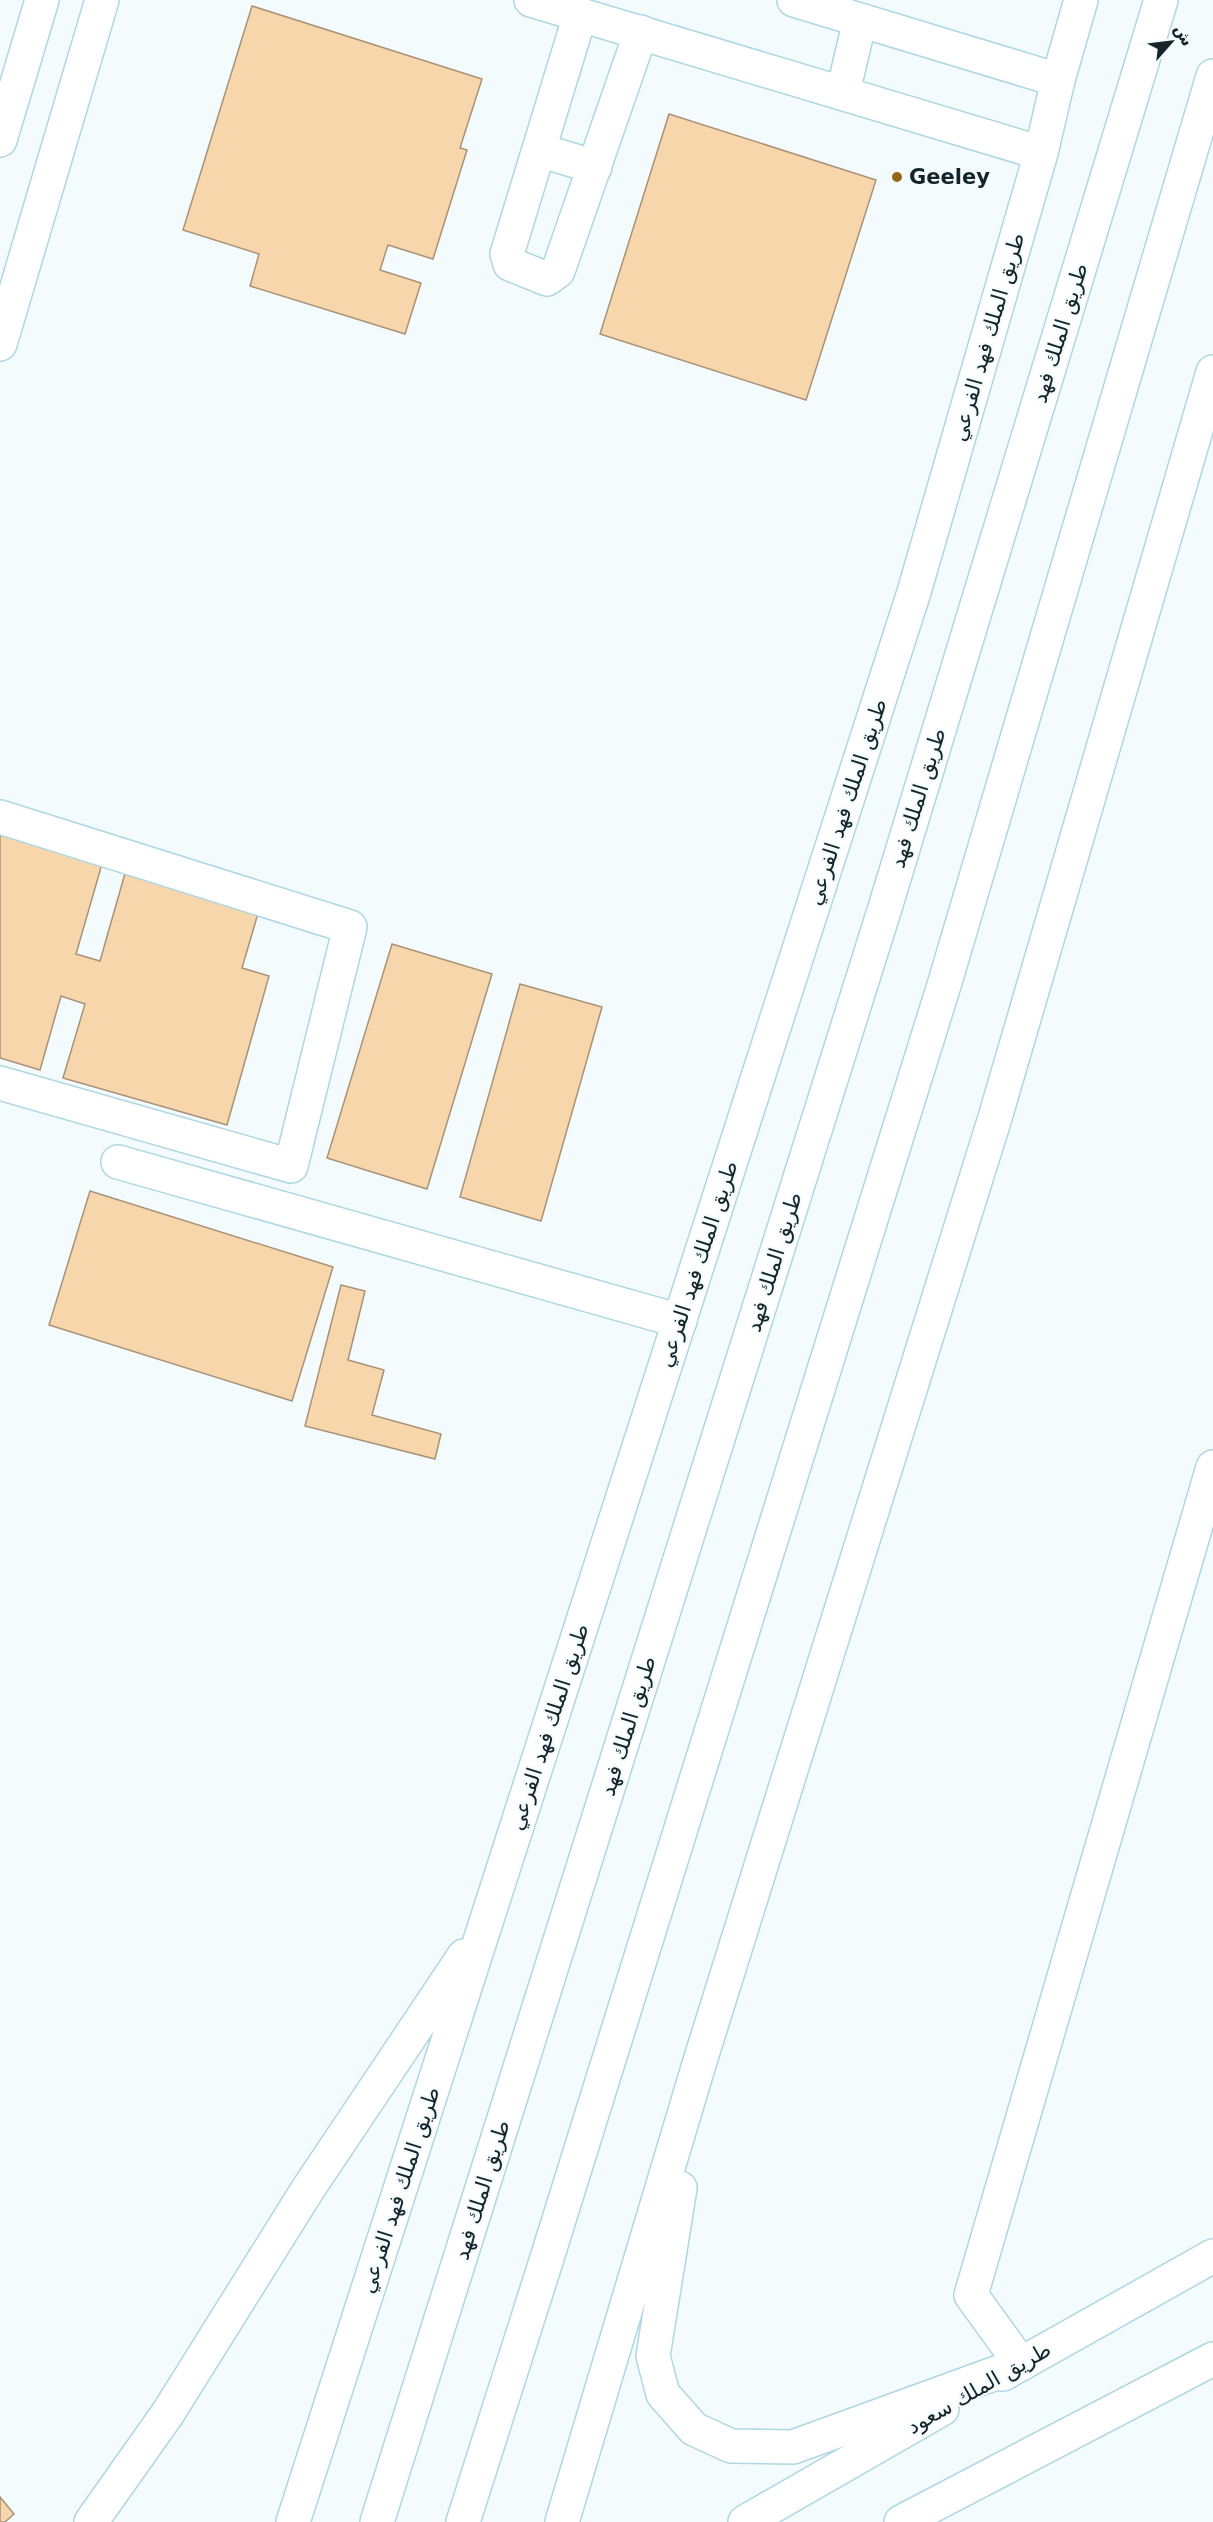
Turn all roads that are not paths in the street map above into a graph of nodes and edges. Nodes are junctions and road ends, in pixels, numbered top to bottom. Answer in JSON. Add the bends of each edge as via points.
{"nodes":[{"id":1,"x":42,"y":0,"type":"edge"},
{"id":2,"x":102,"y":0,"type":"edge"},
{"id":3,"x":531,"y":0,"type":"edge"},
{"id":4,"x":794,"y":0,"type":"edge"},
{"id":5,"x":1081,"y":0,"type":"edge"},
{"id":6,"x":1161,"y":0,"type":"edge"},
{"id":7,"x":580,"y":15,"type":"junction"},
{"id":8,"x":860,"y":20,"type":"junction"},
{"id":9,"x":641,"y":32,"type":"junction"},
{"id":10,"x":1213,"y":76,"type":"edge"},
{"id":11,"x":1058,"y":80,"type":"junction"},
{"id":12,"x":843,"y":92,"type":"junction"},
{"id":13,"x":0,"y":140,"type":"edge"},
{"id":14,"x":539,"y":150,"type":"junction"},
{"id":15,"x":1041,"y":153,"type":"junction"},
{"id":16,"x":595,"y":167,"type":"junction"},
{"id":17,"x":0,"y":344,"type":"edge"},
{"id":18,"x":1213,"y":372,"type":"edge"},
{"id":19,"x":0,"y":817,"type":"edge"},
{"id":20,"x":0,"y":1083,"type":"edge"},
{"id":21,"x":118,"y":1162,"type":"dead end"},
{"id":22,"x":680,"y":1321,"type":"junction"},
{"id":23,"x":1213,"y":1467,"type":"edge"},
{"id":24,"x":486,"y":1922,"type":"junction"},
{"id":25,"x":700,"y":2061,"type":"junction"},
{"id":26,"x":1213,"y":2256,"type":"edge"},
{"id":27,"x":1213,"y":2359,"type":"edge"},
{"id":28,"x":1021,"y":2364,"type":"junction"},
{"id":29,"x":926,"y":2512,"type":"edge"},
{"id":30,"x":91,"y":2522,"type":"edge"},
{"id":31,"x":293,"y":2522,"type":"edge"},
{"id":32,"x":377,"y":2522,"type":"edge"},
{"id":33,"x":463,"y":2522,"type":"edge"},
{"id":34,"x":562,"y":2522,"type":"edge"},
{"id":35,"x":745,"y":2522,"type":"edge"},
{"id":36,"x":901,"y":2522,"type":"edge"}],
"edges":[{"from":1,"to":13,"type":"main road"},
{"from":2,"to":17,"type":"main road"},
{"from":3,"to":7,"type":"main road"},
{"from":4,"to":8,"type":"main road"},
{"from":5,"to":11,"type":"main road","name":"طريق الملك فهد الفرعي"},
{"from":6,"to":32,"type":"main road","name":"طريق الملك فهد","via":[[880,922]]},
{"from":7,"to":9,"type":"main road"},
{"from":7,"to":14,"type":"main road"},
{"from":8,"to":11,"type":"main road"},
{"from":8,"to":12,"type":"main road"},
{"from":9,"to":12,"type":"main road"},
{"from":9,"to":16,"type":"main road"},
{"from":10,"to":33,"type":"main road","via":[[945,982]]},
{"from":11,"to":15,"type":"main road","name":"طريق الملك فهد الفرعي"},
{"from":12,"to":15,"type":"main road"},
{"from":14,"to":16,"type":"main road"},
{"from":14,"to":16,"type":"main road","via":[[507,254],[510,264],[547,279],[558,271]]},
{"from":15,"to":22,"type":"main road","name":"طريق الملك فهد الفرعي","via":[[914,592]]},
{"from":18,"to":25,"type":"main road","via":[[994,1121]]},
{"from":19,"to":20,"type":"main road","via":[[350,927],[291,1166]]},
{"from":21,"to":22,"type":"main road"},
{"from":22,"to":24,"type":"main road","name":"طريق الملك فهد الفرعي"},
{"from":23,"to":28,"type":"main road","via":[[971,2295]]},
{"from":24,"to":30,"type":"main road","via":[[308,2189],[168,2413]]},
{"from":24,"to":31,"type":"main road","name":"طريق الملك فهد الفرعي"},
{"from":25,"to":28,"type":"main road","via":[[653,2356],[663,2394],[694,2429],[730,2446],[793,2447]]},
{"from":25,"to":34,"type":"main road"},
{"from":26,"to":28,"type":"main road","name":"طريق الملك سعود"},
{"from":27,"to":29,"type":"main road"},
{"from":28,"to":35,"type":"main road","name":"طريق الملك سعود"},
{"from":29,"to":36,"type":"main road"}]}
